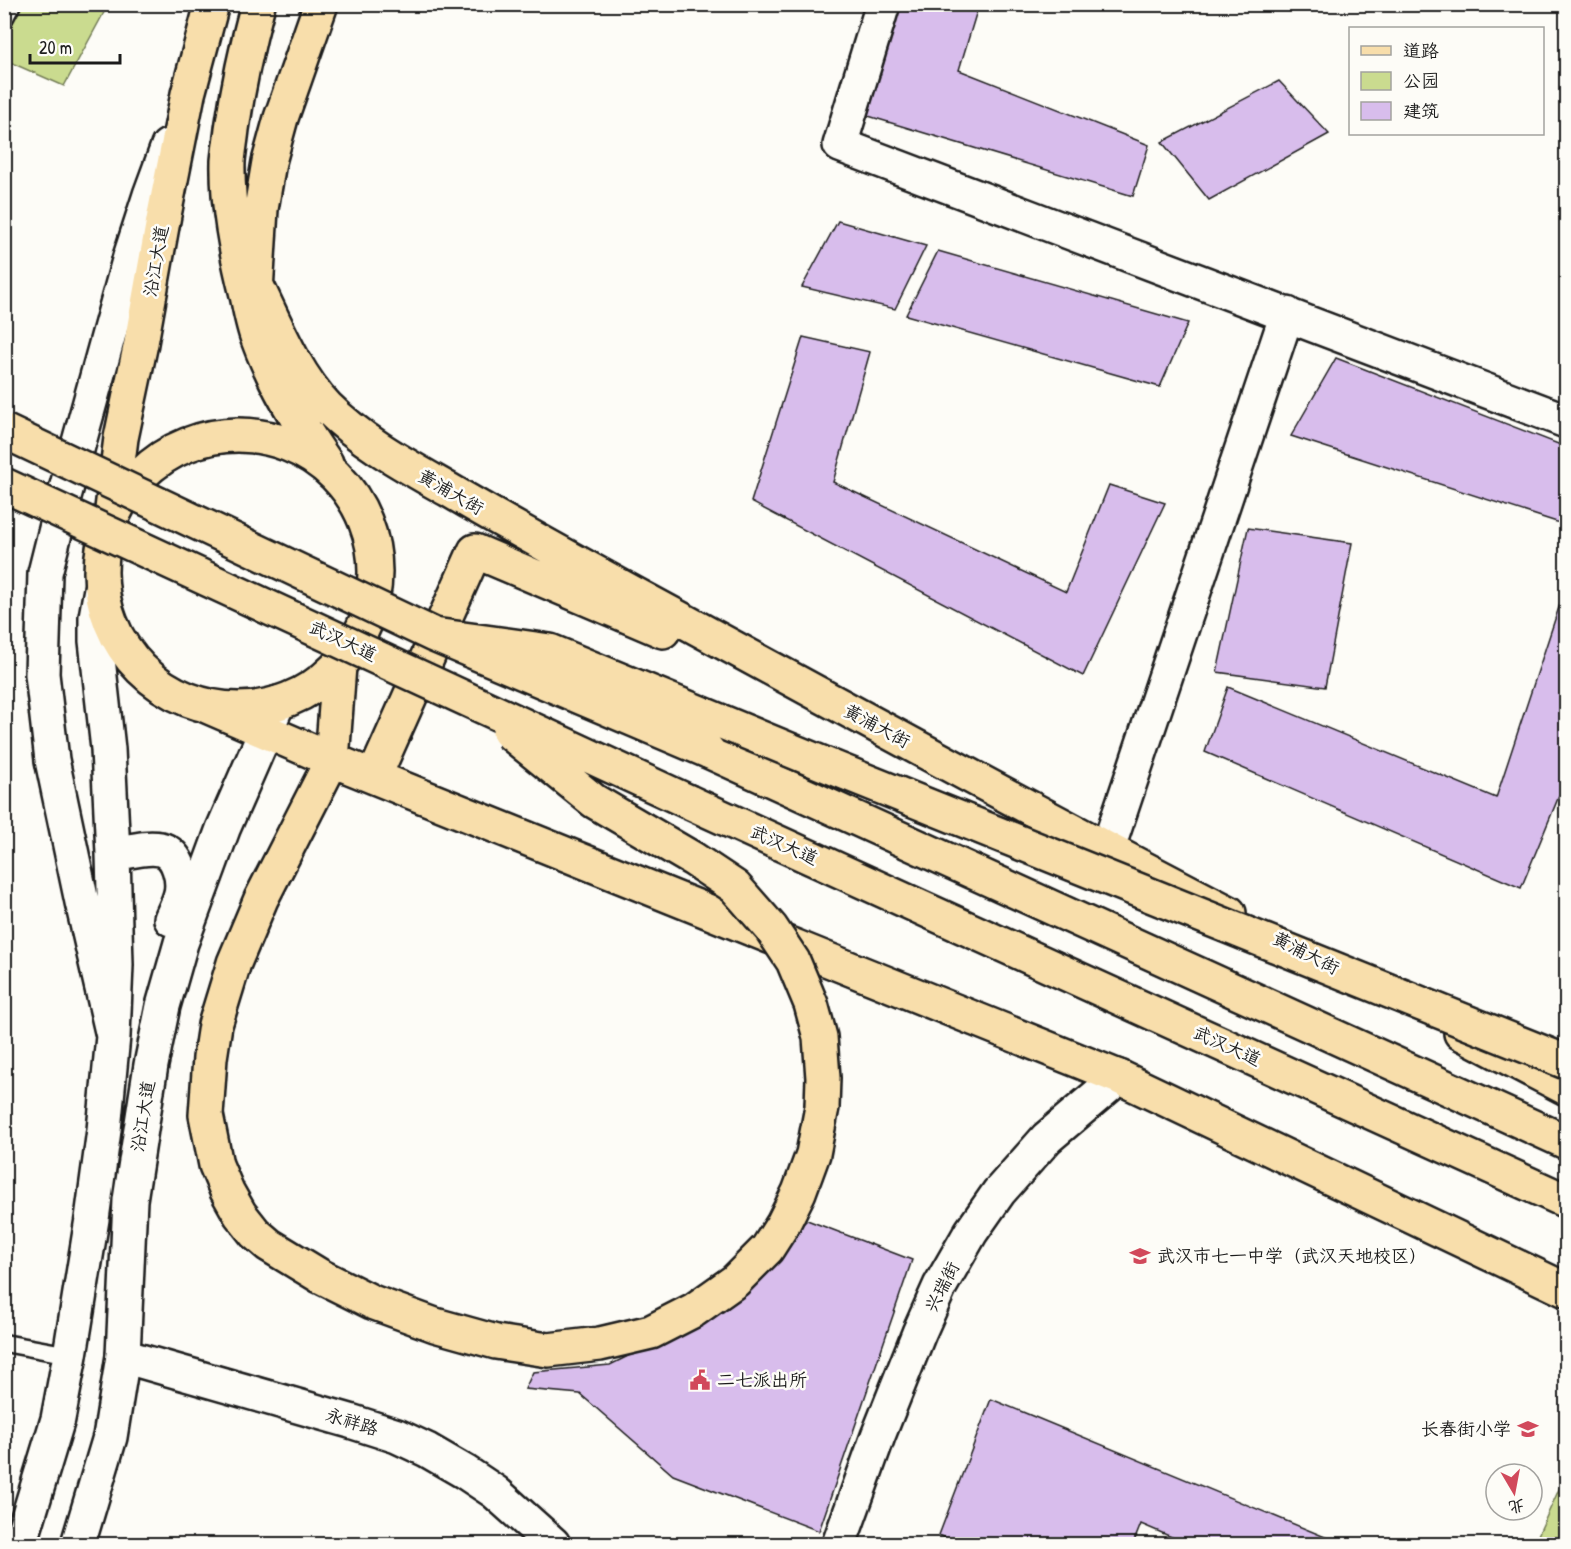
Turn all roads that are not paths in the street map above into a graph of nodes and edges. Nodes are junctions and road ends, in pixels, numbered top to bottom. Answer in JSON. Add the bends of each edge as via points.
{"nodes":[{"id":1,"x":12,"y":4,"type":"edge"},
{"id":2,"x":212,"y":4,"type":"edge"},
{"id":3,"x":258,"y":4,"type":"edge"},
{"id":4,"x":321,"y":4,"type":"edge"},
{"id":5,"x":883,"y":4,"type":"edge"},
{"id":6,"x":4,"y":19,"type":"edge"},
{"id":7,"x":188,"y":94,"type":"junction"},
{"id":8,"x":256,"y":284,"type":"junction"},
{"id":9,"x":1287,"y":315,"type":"junction"},
{"id":10,"x":257,"y":338,"type":"junction"},
{"id":11,"x":1566,"y":421,"type":"edge"},
{"id":12,"x":4,"y":431,"type":"edge"},
{"id":13,"x":332,"y":472,"type":"junction"},
{"id":14,"x":4,"y":485,"type":"edge"},
{"id":15,"x":111,"y":519,"type":"junction"},
{"id":16,"x":101,"y":589,"type":"junction"},
{"id":17,"x":434,"y":635,"type":"junction"},
{"id":18,"x":723,"y":642,"type":"junction"},
{"id":19,"x":339,"y":666,"type":"junction"},
{"id":20,"x":470,"y":700,"type":"junction"},
{"id":21,"x":272,"y":717,"type":"junction"},
{"id":22,"x":332,"y":760,"type":"junction"},
{"id":23,"x":374,"y":777,"type":"junction"},
{"id":24,"x":1107,"y":850,"type":"junction"},
{"id":25,"x":113,"y":854,"type":"junction"},
{"id":26,"x":163,"y":1006,"type":"junction"},
{"id":27,"x":113,"y":1036,"type":"junction"},
{"id":28,"x":1566,"y":1062,"type":"edge"},
{"id":29,"x":1119,"y":1077,"type":"junction"},
{"id":30,"x":1566,"y":1088,"type":"edge"},
{"id":31,"x":1566,"y":1142,"type":"edge"},
{"id":32,"x":1566,"y":1201,"type":"edge"},
{"id":33,"x":1566,"y":1290,"type":"edge"},
{"id":34,"x":4,"y":1343,"type":"edge"},
{"id":35,"x":70,"y":1355,"type":"junction"},
{"id":36,"x":123,"y":1356,"type":"junction"},
{"id":37,"x":20,"y":1545,"type":"edge"},
{"id":38,"x":78,"y":1545,"type":"edge"},
{"id":39,"x":554,"y":1545,"type":"edge"},
{"id":40,"x":839,"y":1545,"type":"edge"}],
"edges":[{"from":1,"to":6,"type":"lane"},
{"from":2,"to":7,"type":"main road","name":"沿江大道"},
{"from":3,"to":10,"type":"main road","via":[[228,159],[231,223]]},
{"from":4,"to":8,"type":"main road","via":[[269,162]]},
{"from":5,"to":9,"type":"main road","via":[[840,145]]},
{"from":7,"to":15,"type":"main road","name":"沿江大道","via":[[122,438]]},
{"from":7,"to":27,"type":"main road","via":[[130,257],[45,573],[42,674],[52,760]]},
{"from":8,"to":10,"type":"main road"},
{"from":8,"to":18,"type":"main road","name":"黄浦大街","via":[[286,347],[312,389],[358,434],[526,536]]},
{"from":9,"to":11,"type":"main road"},
{"from":9,"to":24,"type":"main road"},
{"from":10,"to":13,"type":"main road","via":[[273,374]]},
{"from":12,"to":17,"type":"main road","bridge":true},
{"from":13,"to":15,"type":"main road","via":[[313,457],[269,438],[245,435],[197,441],[175,450],[137,479]]},
{"from":13,"to":19,"type":"main road","via":[[360,509],[375,567],[372,603],[364,626]]},
{"from":14,"to":20,"type":"main road","name":"武汉大道","bridge":true},
{"from":15,"to":16,"type":"main road","via":[[103,542]]},
{"from":16,"to":21,"type":"main road","via":[[110,624],[128,655],[163,687],[207,706]]},
{"from":16,"to":25,"type":"main road","name":"沿江大道","via":[[96,641],[108,749]]},
{"from":17,"to":28,"type":"main road","bridge":true,"via":[[550,651]]},
{"from":17,"to":31,"type":"main road","bridge":true,"via":[[708,751]]},
{"from":18,"to":23,"type":"main road","via":[[670,634],[475,551]]},
{"from":18,"to":24,"type":"main road","name":"黄浦大街"},
{"from":19,"to":21,"type":"main road"},
{"from":19,"to":22,"type":"main road"},
{"from":20,"to":22,"type":"main road","bridge":true,"via":[[594,801],[735,887],[771,928],[793,961],[811,1004],[820,1037],[824,1078],[813,1154],[799,1192],[766,1249],[735,1281],[694,1310],[651,1332],[600,1344],[548,1350],[496,1342],[435,1325],[372,1302],[269,1245],[255,1233],[231,1198],[216,1165],[206,1115],[215,1025],[256,909]]},
{"from":20,"to":32,"type":"main road","name":"武汉大道","bridge":true},
{"from":21,"to":22,"type":"main road"},
{"from":21,"to":26,"type":"main road","name":"沿江大道","via":[[223,829],[181,943]]},
{"from":22,"to":23,"type":"main road"},
{"from":23,"to":29,"type":"main road"},
{"from":24,"to":30,"type":"main road","name":"黄浦大街"},
{"from":25,"to":26,"type":"main road","via":[[158,848],[170,853],[181,876],[181,896],[154,962]]},
{"from":25,"to":27,"type":"main road","name":"沿江大道"},
{"from":26,"to":36,"type":"main road","name":"沿江大道","via":[[130,1200]]},
{"from":27,"to":35,"type":"main road","name":"沿江大道","via":[[92,1220]]},
{"from":29,"to":33,"type":"main road"},
{"from":29,"to":40,"type":"main road","name":"兴瑞街","via":[[1047,1138],[970,1232],[919,1333]]},
{"from":34,"to":35,"type":"lane"},
{"from":35,"to":37,"type":"main road","name":"沿江大道","via":[[58,1419]]},
{"from":36,"to":38,"type":"main road","name":"沿江大道","via":[[110,1437]]},
{"from":36,"to":39,"type":"main road","name":"永祥路","via":[[397,1436],[495,1492]]}]}
